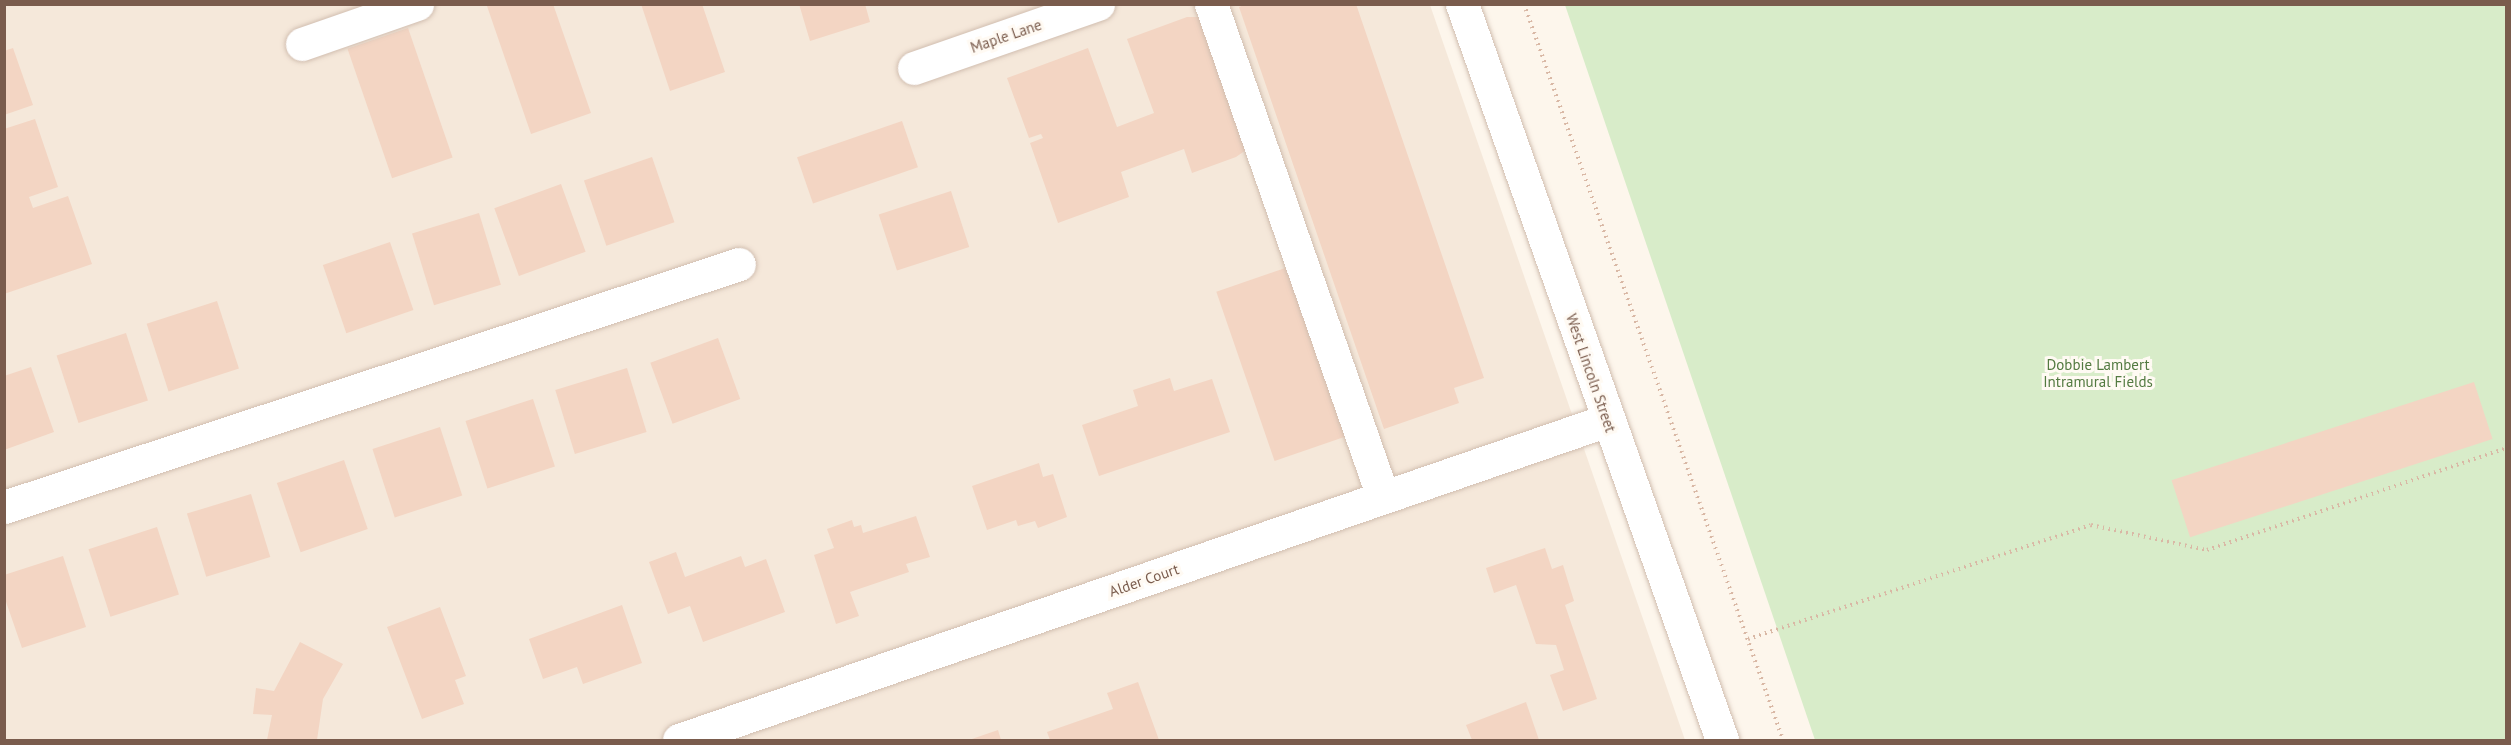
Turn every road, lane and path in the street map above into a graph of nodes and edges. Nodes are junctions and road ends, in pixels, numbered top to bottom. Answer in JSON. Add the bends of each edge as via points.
{"nodes":[{"id":1,"x":417,"y":4,"type":"edge"},
{"id":2,"x":1098,"y":4,"type":"edge"},
{"id":3,"x":1211,"y":4,"type":"edge"},
{"id":4,"x":1462,"y":4,"type":"edge"},
{"id":5,"x":1524,"y":4,"type":"edge"},
{"id":6,"x":302,"y":44,"type":"dead end"},
{"id":7,"x":914,"y":68,"type":"dead end"},
{"id":8,"x":739,"y":264,"type":"dead end"},
{"id":9,"x":1608,"y":420,"type":"junction"},
{"id":10,"x":2506,"y":448,"type":"edge"},
{"id":11,"x":1383,"y":497,"type":"junction"},
{"id":12,"x":4,"y":507,"type":"edge"},
{"id":13,"x":1748,"y":639,"type":"junction"},
{"id":14,"x":679,"y":741,"type":"edge"},
{"id":15,"x":1722,"y":741,"type":"edge"},
{"id":16,"x":1784,"y":741,"type":"edge"}],
"edges":[{"from":1,"to":6,"type":"street"},
{"from":2,"to":7,"type":"street","name":"Maple Lane"},
{"from":3,"to":11,"type":"street"},
{"from":4,"to":9,"type":"street","name":"West Lincoln Street"},
{"from":5,"to":13,"type":"path"},
{"from":8,"to":12,"type":"street"},
{"from":9,"to":11,"type":"street","name":"Alder Court"},
{"from":9,"to":15,"type":"street","name":"West Lincoln Street"},
{"from":10,"to":13,"type":"path","via":[[2207,550],[2091,525]]},
{"from":11,"to":14,"type":"street","name":"Alder Court"},
{"from":13,"to":16,"type":"path"}]}
